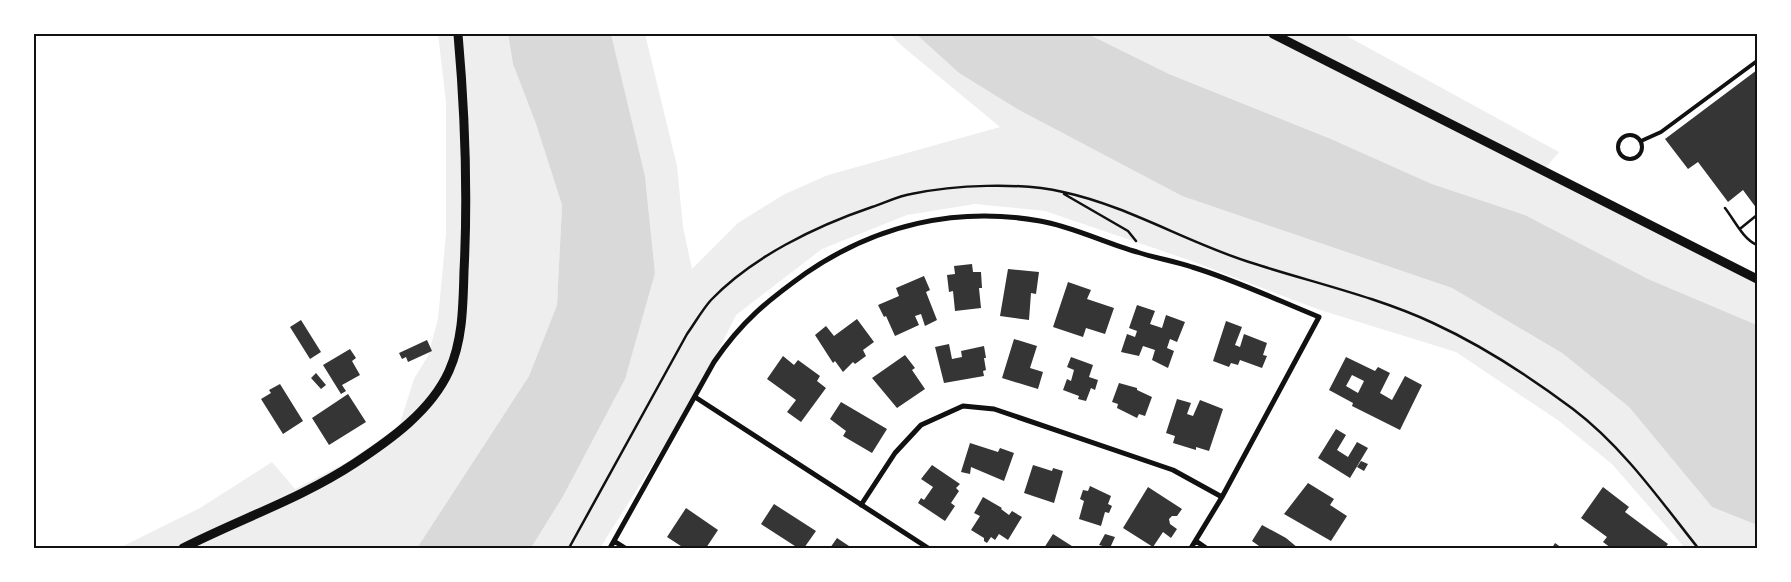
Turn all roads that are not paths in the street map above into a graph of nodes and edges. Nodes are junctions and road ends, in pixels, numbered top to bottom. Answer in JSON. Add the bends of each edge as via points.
{"nodes":[{"id":1,"x":458,"y":34,"type":"edge"},
{"id":2,"x":1273,"y":34,"type":"edge"},
{"id":3,"x":1757,"y":61,"type":"edge"},
{"id":4,"x":1641,"y":141,"type":"junction"},
{"id":5,"x":1757,"y":279,"type":"edge"},
{"id":6,"x":695,"y":397,"type":"junction"},
{"id":7,"x":1222,"y":497,"type":"junction"},
{"id":8,"x":861,"y":504,"type":"junction"},
{"id":9,"x":614,"y":541,"type":"junction"},
{"id":10,"x":1196,"y":542,"type":"junction"},
{"id":11,"x":183,"y":548,"type":"edge"},
{"id":12,"x":610,"y":548,"type":"edge"},
{"id":13,"x":624,"y":548,"type":"edge"},
{"id":14,"x":928,"y":548,"type":"edge"},
{"id":15,"x":1191,"y":548,"type":"edge"},
{"id":16,"x":1206,"y":548,"type":"edge"}],
"edges":[{"from":1,"to":11,"type":"street","via":[[464,104],[466,240],[462,315],[457,348],[448,373],[431,399],[402,428],[354,464],[299,494]]},
{"from":2,"to":5,"type":"street"},
{"from":3,"to":4,"type":"lane","via":[[1661,132]]},
{"from":4,"to":4,"type":"lane","via":[[1635,135],[1627,135],[1620,140],[1621,156],[1629,160],[1637,157],[1642,150]]},
{"from":6,"to":7,"type":"street","via":[[732,335],[757,309],[828,258],[868,238],[909,224],[975,215],[1041,221],[1193,267],[1319,316]]},
{"from":6,"to":8,"type":"street"},
{"from":6,"to":9,"type":"street"},
{"from":7,"to":8,"type":"street","via":[[1172,470],[994,408],[963,406],[921,425],[894,453]]},
{"from":7,"to":10,"type":"street"},
{"from":8,"to":14,"type":"street"},
{"from":9,"to":12,"type":"street"},
{"from":9,"to":13,"type":"street"},
{"from":10,"to":15,"type":"street"},
{"from":10,"to":16,"type":"street"}]}
